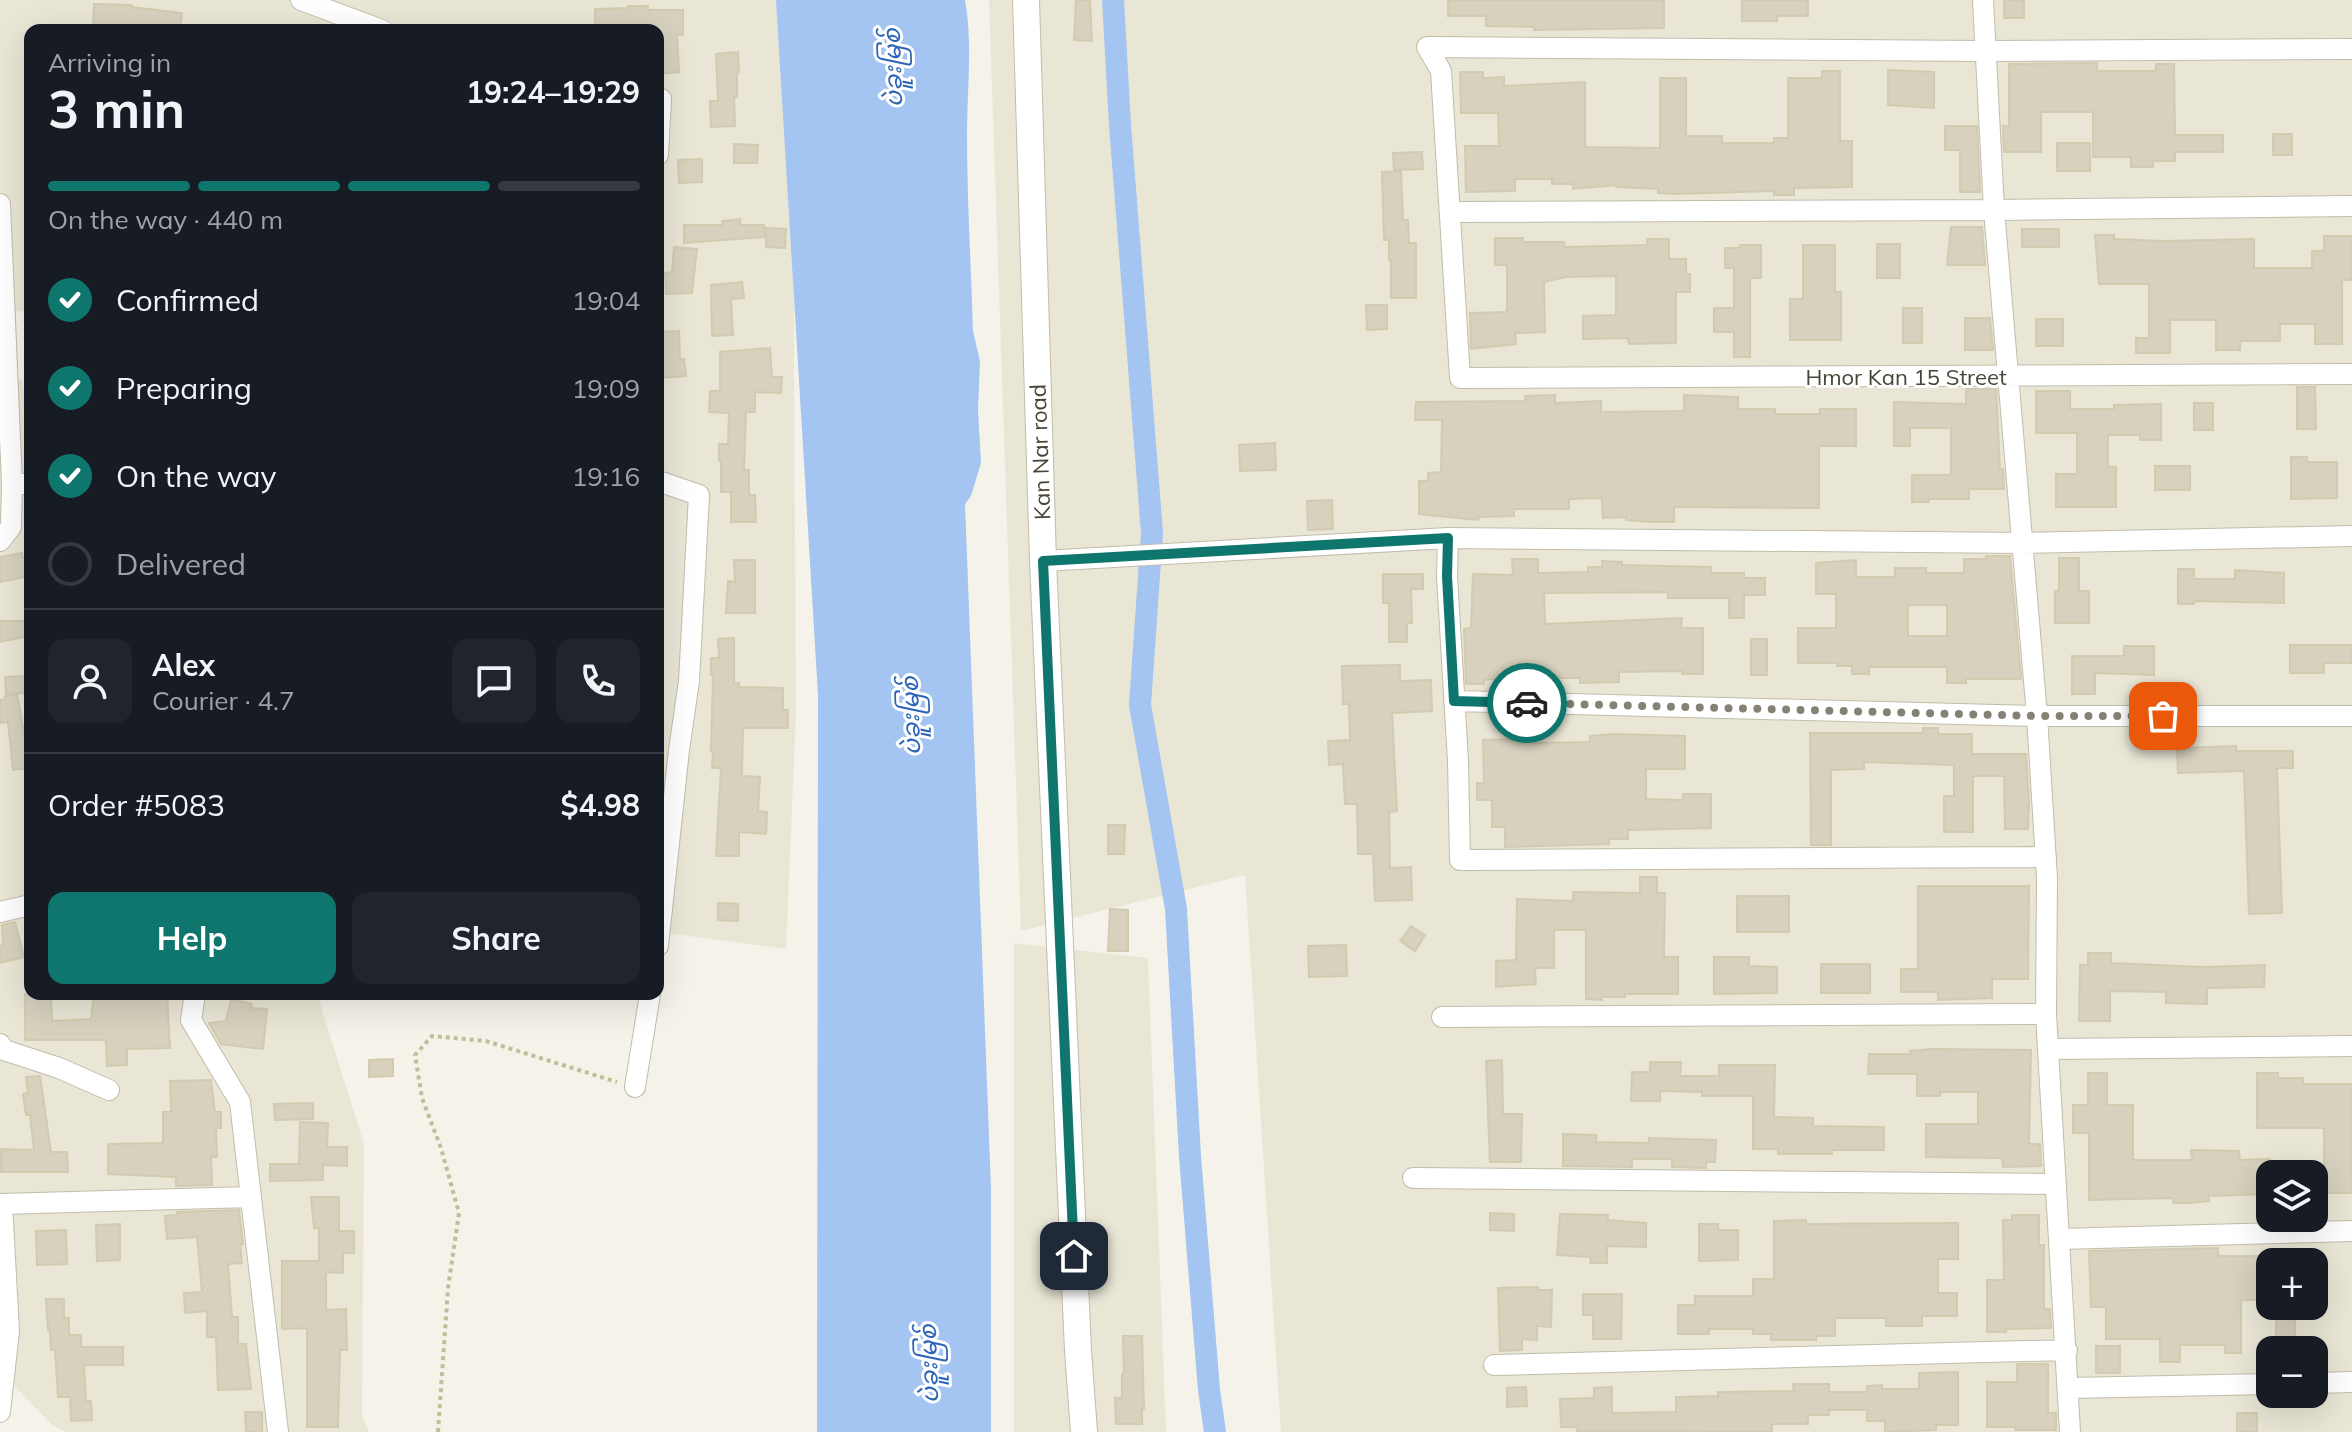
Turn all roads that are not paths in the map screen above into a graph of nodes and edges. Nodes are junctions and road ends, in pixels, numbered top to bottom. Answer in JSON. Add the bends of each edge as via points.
{"nodes":[{"id":1,"x":301,"y":0,"type":"edge"},
{"id":2,"x":1026,"y":0,"type":"edge"},
{"id":3,"x":1983,"y":0,"type":"edge"},
{"id":4,"x":366,"y":24,"type":"edge"},
{"id":5,"x":2352,"y":49,"type":"edge"},
{"id":6,"x":1985,"y":51,"type":"junction"},
{"id":7,"x":0,"y":204,"type":"edge"},
{"id":8,"x":2352,"y":206,"type":"edge"},
{"id":9,"x":1994,"y":210,"type":"junction"},
{"id":10,"x":1450,"y":212,"type":"junction"},
{"id":11,"x":2352,"y":374,"type":"edge"},
{"id":12,"x":2009,"y":376,"type":"junction"},
{"id":13,"x":664,"y":483,"type":"edge"},
{"id":14,"x":21,"y":484,"type":"edge"},
{"id":15,"x":2352,"y":536,"type":"edge"},
{"id":16,"x":1448,"y":538,"type":"junction"},
{"id":17,"x":0,"y":541,"type":"edge"},
{"id":18,"x":2024,"y":543,"type":"junction"},
{"id":19,"x":1043,"y":561,"type":"junction"},
{"id":20,"x":1454,"y":701,"type":"junction"},
{"id":21,"x":2037,"y":716,"type":"junction"},
{"id":22,"x":2352,"y":716,"type":"edge"},
{"id":23,"x":2046,"y":857,"type":"junction"},
{"id":24,"x":664,"y":890,"type":"edge"},
{"id":25,"x":24,"y":906,"type":"edge"},
{"id":26,"x":0,"y":912,"type":"edge"},
{"id":27,"x":194,"y":1000,"type":"edge"},
{"id":28,"x":649,"y":1000,"type":"edge"},
{"id":29,"x":2046,"y":1014,"type":"junction"},
{"id":30,"x":1442,"y":1017,"type":"dead end"},
{"id":31,"x":0,"y":1044,"type":"edge"},
{"id":32,"x":2352,"y":1046,"type":"edge"},
{"id":33,"x":2048,"y":1049,"type":"junction"},
{"id":34,"x":635,"y":1087,"type":"road end"},
{"id":35,"x":109,"y":1090,"type":"dead end"},
{"id":36,"x":1413,"y":1178,"type":"dead end"},
{"id":37,"x":2056,"y":1184,"type":"junction"},
{"id":38,"x":251,"y":1197,"type":"junction"},
{"id":39,"x":1,"y":1204,"type":"edge"},
{"id":40,"x":2352,"y":1231,"type":"edge"},
{"id":41,"x":2060,"y":1239,"type":"junction"},
{"id":42,"x":2067,"y":1350,"type":"junction"},
{"id":43,"x":1494,"y":1365,"type":"dead end"},
{"id":44,"x":2352,"y":1382,"type":"edge"},
{"id":45,"x":2328,"y":1383,"type":"edge"},
{"id":46,"x":2256,"y":1384,"type":"edge"},
{"id":47,"x":1,"y":1388,"type":"edge"},
{"id":48,"x":2069,"y":1388,"type":"junction"},
{"id":49,"x":0,"y":1412,"type":"edge"},
{"id":50,"x":278,"y":1432,"type":"edge"},
{"id":51,"x":1084,"y":1432,"type":"edge"},
{"id":52,"x":2070,"y":1432,"type":"edge"}],
"edges":[{"from":1,"to":4,"type":"street"},
{"from":2,"to":19,"type":"street","name":"Kan Nar road"},
{"from":3,"to":6,"type":"street"},
{"from":5,"to":6,"type":"street"},
{"from":6,"to":9,"type":"street"},
{"from":6,"to":10,"type":"street","via":[[1427,47],[1441,71]]},
{"from":7,"to":14,"type":"street"},
{"from":8,"to":9,"type":"street"},
{"from":9,"to":10,"type":"street"},
{"from":9,"to":12,"type":"street"},
{"from":10,"to":12,"type":"street","name":"Hmor Kan 15 Street","via":[[1460,378]]},
{"from":11,"to":12,"type":"street","name":"Hmor Kan 15 Street"},
{"from":12,"to":18,"type":"street"},
{"from":13,"to":24,"type":"street","via":[[699,495],[689,681]]},
{"from":14,"to":17,"type":"street","via":[[11,527]]},
{"from":15,"to":18,"type":"street"},
{"from":16,"to":18,"type":"street"},
{"from":16,"to":19,"type":"street"},
{"from":16,"to":20,"type":"street"},
{"from":18,"to":21,"type":"street"},
{"from":19,"to":51,"type":"street","name":"Kan Nar road"},
{"from":20,"to":21,"type":"street"},
{"from":20,"to":23,"type":"street","via":[[1460,860]]},
{"from":21,"to":22,"type":"street"},
{"from":21,"to":23,"type":"street"},
{"from":23,"to":29,"type":"street"},
{"from":25,"to":26,"type":"street"},
{"from":27,"to":38,"type":"street","via":[[191,1020],[240,1102]]},
{"from":28,"to":34,"type":"street"},
{"from":29,"to":30,"type":"street"},
{"from":29,"to":33,"type":"street"},
{"from":31,"to":35,"type":"street"},
{"from":32,"to":33,"type":"street"},
{"from":33,"to":37,"type":"street"},
{"from":36,"to":37,"type":"street"},
{"from":37,"to":41,"type":"street"},
{"from":38,"to":39,"type":"street"},
{"from":38,"to":50,"type":"street"},
{"from":39,"to":47,"type":"street","via":[[9,1331]]},
{"from":40,"to":41,"type":"street"},
{"from":41,"to":42,"type":"street"},
{"from":42,"to":43,"type":"street"},
{"from":42,"to":48,"type":"street"},
{"from":44,"to":45,"type":"street"},
{"from":46,"to":48,"type":"street"},
{"from":47,"to":49,"type":"street"},
{"from":48,"to":52,"type":"street"}]}
